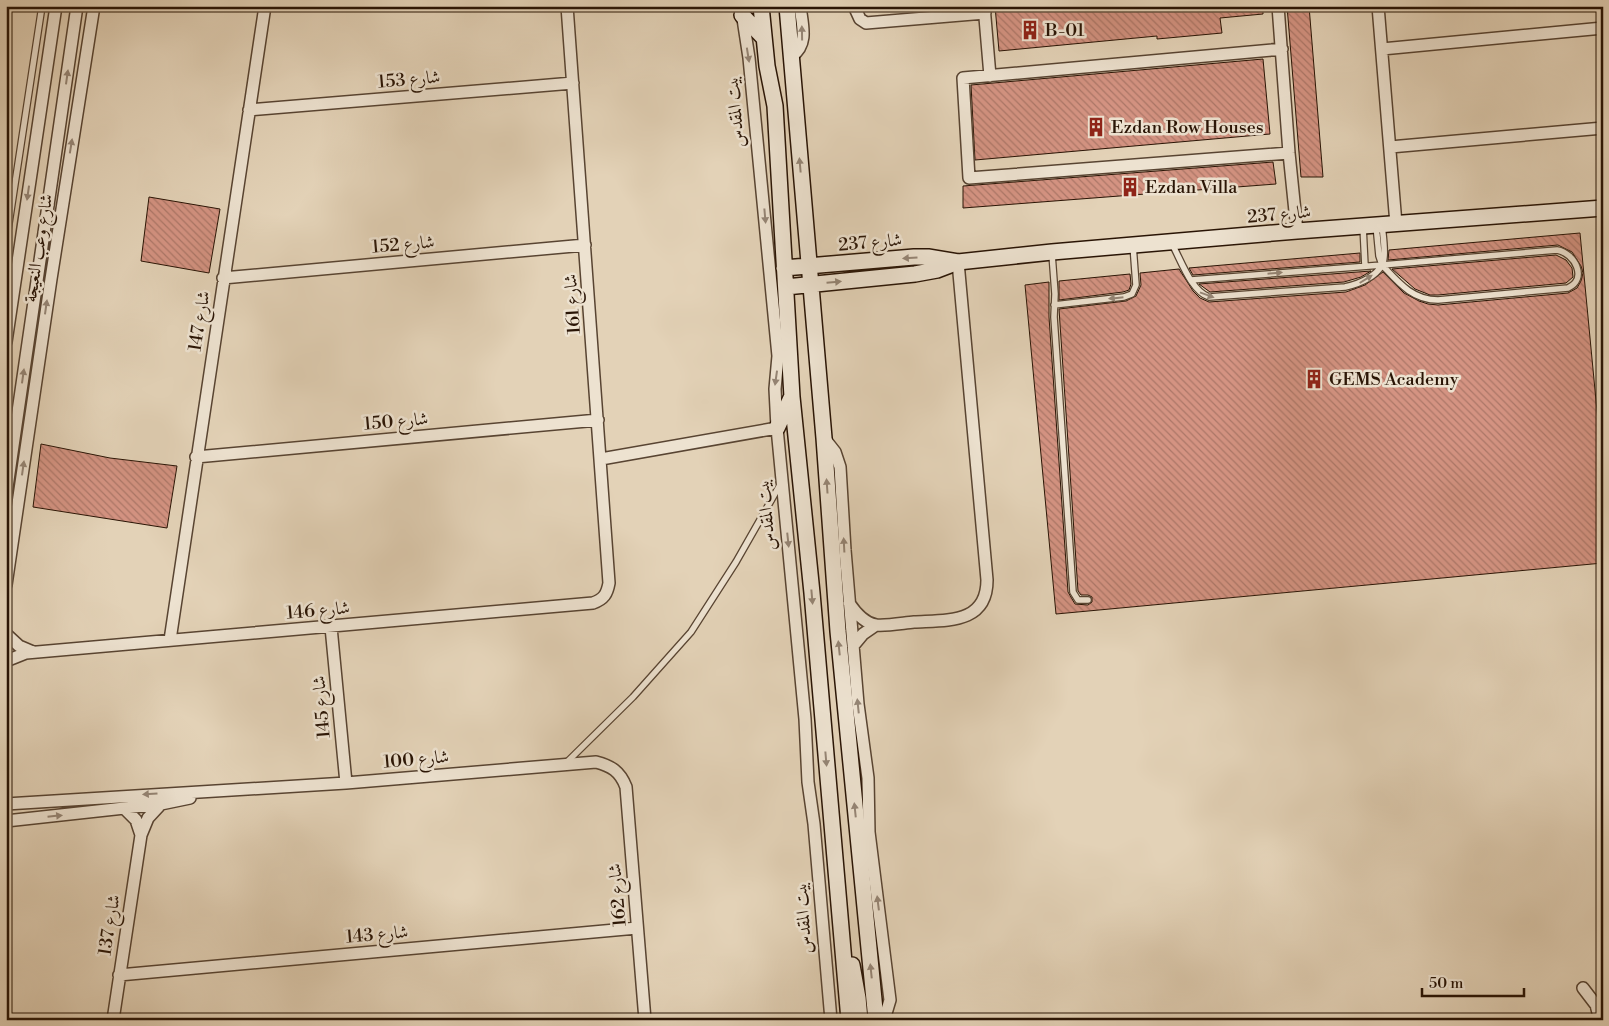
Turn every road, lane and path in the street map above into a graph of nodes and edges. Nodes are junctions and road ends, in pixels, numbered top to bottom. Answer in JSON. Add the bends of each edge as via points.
{"nodes":[{"id":1,"x":42,"y":6,"type":"edge"},
{"id":2,"x":56,"y":6,"type":"edge"},
{"id":3,"x":77,"y":6,"type":"edge"},
{"id":4,"x":264,"y":6,"type":"edge"},
{"id":5,"x":567,"y":6,"type":"edge"},
{"id":6,"x":761,"y":6,"type":"edge"},
{"id":7,"x":787,"y":6,"type":"edge"},
{"id":8,"x":800,"y":6,"type":"edge"},
{"id":9,"x":854,"y":6,"type":"edge"},
{"id":10,"x":1278,"y":6,"type":"edge"},
{"id":11,"x":1378,"y":6,"type":"edge"},
{"id":12,"x":93,"y":7,"type":"edge"},
{"id":13,"x":742,"y":10,"type":"edge"},
{"id":14,"x":984,"y":10,"type":"edge"},
{"id":15,"x":74,"y":24,"type":"junction"},
{"id":16,"x":1603,"y":28,"type":"edge"},
{"id":17,"x":763,"y":37,"type":"junction"},
{"id":18,"x":1282,"y":49,"type":"junction"},
{"id":19,"x":1382,"y":49,"type":"junction"},
{"id":20,"x":792,"y":56,"type":"junction"},
{"id":21,"x":990,"y":76,"type":"junction"},
{"id":22,"x":573,"y":83,"type":"junction"},
{"id":23,"x":249,"y":110,"type":"junction"},
{"id":24,"x":1603,"y":128,"type":"edge"},
{"id":25,"x":1390,"y":147,"type":"junction"},
{"id":26,"x":1289,"y":153,"type":"junction"},
{"id":27,"x":1603,"y":208,"type":"edge"},
{"id":28,"x":1379,"y":225,"type":"junction"},
{"id":29,"x":1297,"y":231,"type":"junction"},
{"id":30,"x":1171,"y":242,"type":"junction"},
{"id":31,"x":6,"y":243,"type":"edge"},
{"id":32,"x":585,"y":245,"type":"junction"},
{"id":33,"x":1133,"y":246,"type":"junction"},
{"id":34,"x":1052,"y":252,"type":"junction"},
{"id":35,"x":958,"y":262,"type":"junction"},
{"id":36,"x":1382,"y":265,"type":"junction"},
{"id":37,"x":808,"y":266,"type":"junction"},
{"id":38,"x":1365,"y":266,"type":"junction"},
{"id":39,"x":784,"y":268,"type":"junction"},
{"id":40,"x":223,"y":278,"type":"junction"},
{"id":41,"x":1191,"y":280,"type":"junction"},
{"id":42,"x":810,"y":284,"type":"junction"},
{"id":43,"x":786,"y":287,"type":"junction"},
{"id":44,"x":1054,"y":304,"type":"junction"},
{"id":45,"x":6,"y":342,"type":"edge"},
{"id":46,"x":792,"y":397,"type":"junction"},
{"id":47,"x":598,"y":420,"type":"junction"},
{"id":48,"x":1603,"y":423,"type":"edge"},
{"id":49,"x":777,"y":428,"type":"junction"},
{"id":50,"x":1603,"y":430,"type":"edge"},
{"id":51,"x":824,"y":438,"type":"junction"},
{"id":52,"x":196,"y":457,"type":"junction"},
{"id":53,"x":601,"y":459,"type":"junction"},
{"id":54,"x":782,"y":480,"type":"junction"},
{"id":55,"x":6,"y":494,"type":"edge"},
{"id":56,"x":6,"y":585,"type":"edge"},
{"id":57,"x":603,"y":598,"type":"joint"},
{"id":58,"x":1088,"y":600,"type":"dead end"},
{"id":59,"x":849,"y":603,"type":"junction"},
{"id":60,"x":876,"y":624,"type":"junction"},
{"id":61,"x":331,"y":627,"type":"junction"},
{"id":62,"x":6,"y":634,"type":"edge"},
{"id":63,"x":170,"y":640,"type":"junction"},
{"id":64,"x":853,"y":646,"type":"junction"},
{"id":65,"x":35,"y":652,"type":"junction"},
{"id":66,"x":6,"y":661,"type":"edge"},
{"id":67,"x":564,"y":765,"type":"junction"},
{"id":68,"x":617,"y":771,"type":"joint"},
{"id":69,"x":346,"y":783,"type":"junction"},
{"id":70,"x":217,"y":792,"type":"junction"},
{"id":71,"x":9,"y":802,"type":"edge"},
{"id":72,"x":161,"y":804,"type":"junction"},
{"id":73,"x":125,"y":809,"type":"junction"},
{"id":74,"x":6,"y":821,"type":"edge"},
{"id":75,"x":141,"y":835,"type":"junction"},
{"id":76,"x":637,"y":928,"type":"junction"},
{"id":77,"x":841,"y":931,"type":"junction"},
{"id":78,"x":119,"y":976,"type":"junction"},
{"id":79,"x":1583,"y":988,"type":"dead end"},
{"id":80,"x":112,"y":1020,"type":"edge"},
{"id":81,"x":645,"y":1020,"type":"edge"},
{"id":82,"x":831,"y":1020,"type":"edge"},
{"id":83,"x":849,"y":1020,"type":"edge"},
{"id":84,"x":860,"y":1020,"type":"edge"},
{"id":85,"x":876,"y":1020,"type":"edge"},
{"id":86,"x":884,"y":1020,"type":"edge"},
{"id":87,"x":1600,"y":1020,"type":"edge"}],
"edges":[{"from":1,"to":31,"type":"lane"},
{"from":2,"to":45,"type":"street","name":"شارع وعب النعيجة","one_way":true},
{"from":3,"to":15,"type":"street","name":"شارع وعب النعيجة"},
{"from":4,"to":23,"type":"street","name":"شارع 147"},
{"from":5,"to":22,"type":"street","name":"شارع 161"},
{"from":6,"to":17,"type":"street","name":"بيت المقدس"},
{"from":7,"to":20,"type":"street"},
{"from":20,"to":8,"type":"street","one_way":true,"via":[[803,41]]},
{"from":9,"to":14,"type":"street","via":[[860,19],[866,23]]},
{"from":10,"to":18,"type":"street"},
{"from":11,"to":19,"type":"street"},
{"from":12,"to":15,"type":"street"},
{"from":56,"to":12,"type":"street","name":"شارع وعب النعيجة","one_way":true},
{"from":13,"to":17,"type":"street"},
{"from":13,"to":49,"type":"street","name":"بيت المقدس","one_way":true,"via":[[778,356],[775,389]]},
{"from":14,"to":21,"type":"street"},
{"from":55,"to":15,"type":"street","name":"شارع وعب النعيجة","one_way":true},
{"from":16,"to":19,"type":"street"},
{"from":17,"to":39,"type":"street","name":"بيت المقدس","via":[[775,106]]},
{"from":18,"to":21,"type":"street"},
{"from":18,"to":26,"type":"street"},
{"from":19,"to":25,"type":"street"},
{"from":37,"to":20,"type":"street","one_way":true},
{"from":21,"to":26,"type":"street","via":[[963,78],[969,178]]},
{"from":22,"to":23,"type":"street","name":"شارع 153"},
{"from":22,"to":32,"type":"street","name":"شارع 161"},
{"from":23,"to":40,"type":"street","name":"شارع 147"},
{"from":24,"to":25,"type":"street"},
{"from":25,"to":28,"type":"street"},
{"from":26,"to":29,"type":"street"},
{"from":27,"to":28,"type":"street","name":"شارع 237"},
{"from":28,"to":29,"type":"street","name":"شارع 237"},
{"from":28,"to":36,"type":"lane","via":[[1384,258]]},
{"from":28,"to":38,"type":"lane"},
{"from":29,"to":30,"type":"street","name":"شارع 237"},
{"from":30,"to":33,"type":"street","name":"شارع 237"},
{"from":30,"to":41,"type":"lane"},
{"from":32,"to":40,"type":"street","name":"شارع 152"},
{"from":32,"to":47,"type":"street","name":"شارع 161"},
{"from":33,"to":34,"type":"street","name":"شارع 237"},
{"from":33,"to":44,"type":"lane","one_way":true,"via":[[1136,285],[1132,294]]},
{"from":34,"to":35,"type":"street","name":"شارع 237"},
{"from":34,"to":44,"type":"lane"},
{"from":35,"to":37,"type":"street","name":"شارع 237","one_way":true,"via":[[914,257]]},
{"from":42,"to":35,"type":"street","name":"شارع 237","one_way":true,"via":[[915,274]]},
{"from":35,"to":60,"type":"street","via":[[987,588],[976,610],[963,617]]},
{"from":36,"to":36,"type":"lane","via":[[1410,293],[1430,300],[1568,288],[1577,276],[1574,259],[1556,250]]},
{"from":36,"to":38,"type":"lane"},
{"from":41,"to":36,"type":"lane","one_way":true,"via":[[1199,292],[1216,298],[1353,285],[1370,278]]},
{"from":37,"to":39,"type":"street","name":"شارع 237"},
{"from":37,"to":42,"type":"street"},
{"from":41,"to":38,"type":"lane","one_way":true},
{"from":39,"to":43,"type":"street","name":"بيت المقدس"},
{"from":40,"to":52,"type":"street","name":"شارع 147"},
{"from":42,"to":43,"type":"street","name":"شارع 237"},
{"from":42,"to":51,"type":"street"},
{"from":43,"to":46,"type":"street","name":"بيت المقدس"},
{"from":44,"to":58,"type":"lane","via":[[1073,592],[1078,600]]},
{"from":46,"to":49,"type":"street"},
{"from":46,"to":77,"type":"street","name":"بيت المقدس","one_way":true},
{"from":47,"to":52,"type":"street","name":"شارع 150"},
{"from":47,"to":53,"type":"street","name":"شارع 161"},
{"from":48,"to":50,"type":"lane"},
{"from":49,"to":53,"type":"street"},
{"from":49,"to":54,"type":"street","name":"بيت المقدس"},
{"from":59,"to":51,"type":"street","one_way":true,"via":[[840,468],[835,452]]},
{"from":85,"to":51,"type":"street","one_way":true,"via":[[838,631]]},
{"from":52,"to":63,"type":"street","name":"شارع 147"},
{"from":53,"to":57,"type":"street","name":"شارع 161","via":[[609,583]]},
{"from":54,"to":67,"type":"lane","via":[[736,562],[691,632]]},
{"from":54,"to":82,"type":"street","name":"بيت المقدس","one_way":true},
{"from":57,"to":61,"type":"street","name":"شارع 146","via":[[593,603]]},
{"from":59,"to":60,"type":"street","via":[[861,617]]},
{"from":59,"to":64,"type":"street"},
{"from":60,"to":64,"type":"street"},
{"from":61,"to":63,"type":"street","name":"شارع 146"},
{"from":61,"to":69,"type":"street","name":"شارع 145"},
{"from":62,"to":65,"type":"street","via":[[19,646]]},
{"from":63,"to":65,"type":"street","name":"شارع 146"},
{"from":86,"to":64,"type":"street","one_way":true,"via":[[890,1000],[869,832],[868,778]]},
{"from":65,"to":66,"type":"street","name":"شارع 146"},
{"from":67,"to":68,"type":"street","name":"شارع 100","via":[[596,762]]},
{"from":67,"to":69,"type":"street","name":"شارع 100"},
{"from":68,"to":76,"type":"street","name":"شارع 162","via":[[626,787]]},
{"from":69,"to":70,"type":"street","name":"شارع 100"},
{"from":70,"to":71,"type":"street","name":"شارع 100","one_way":true},
{"from":70,"to":72,"type":"street","name":"شارع 100"},
{"from":72,"to":73,"type":"street","name":"شارع 100"},
{"from":72,"to":75,"type":"street","name":"شارع 137","via":[[148,818]]},
{"from":74,"to":73,"type":"street","name":"شارع 100","one_way":true},
{"from":73,"to":75,"type":"street","via":[[136,820]]},
{"from":75,"to":78,"type":"street","name":"شارع 137"},
{"from":76,"to":78,"type":"street","name":"شارع 143"},
{"from":76,"to":81,"type":"street","name":"شارع 162"},
{"from":77,"to":83,"type":"street","name":"بيت المقدس"},
{"from":77,"to":84,"type":"street","via":[[854,971]]},
{"from":78,"to":80,"type":"street","name":"شارع 137"},
{"from":79,"to":87,"type":"street","via":[[1596,1005]]}]}
